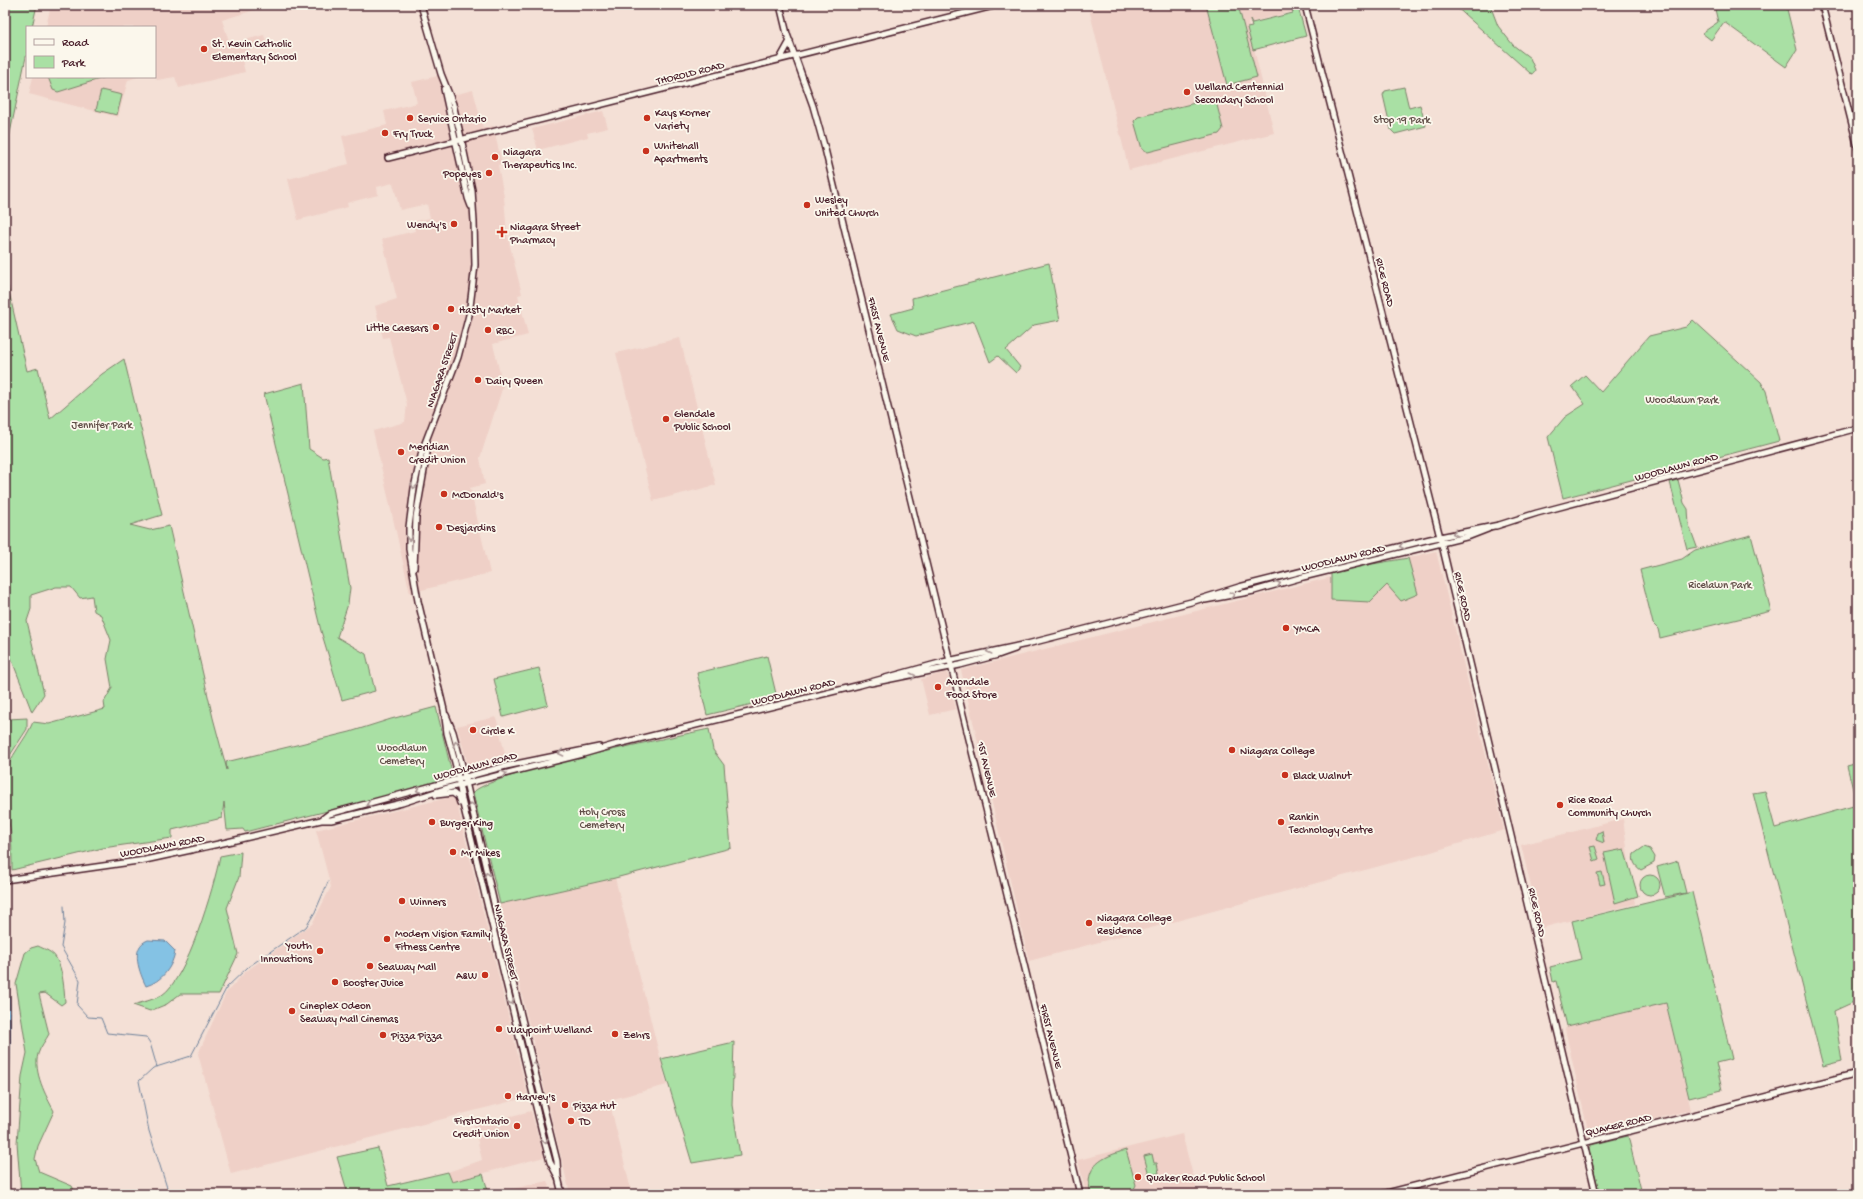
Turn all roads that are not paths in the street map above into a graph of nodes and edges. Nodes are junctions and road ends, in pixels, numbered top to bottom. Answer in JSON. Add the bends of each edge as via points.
{"nodes":[{"id":1,"x":421,"y":5,"type":"edge"},
{"id":2,"x":780,"y":5,"type":"edge"},
{"id":3,"x":998,"y":5,"type":"edge"},
{"id":4,"x":1305,"y":5,"type":"edge"},
{"id":5,"x":1822,"y":5,"type":"edge"},
{"id":6,"x":790,"y":41,"type":"junction"},
{"id":7,"x":795,"y":55,"type":"junction"},
{"id":8,"x":780,"y":59,"type":"junction"},
{"id":9,"x":443,"y":80,"type":"junction"},
{"id":10,"x":462,"y":140,"type":"junction"},
{"id":11,"x":456,"y":142,"type":"junction"},
{"id":12,"x":1858,"y":148,"type":"edge"},
{"id":13,"x":388,"y":158,"type":"dead end"},
{"id":14,"x":473,"y":209,"type":"junction"},
{"id":15,"x":1858,"y":428,"type":"edge"},
{"id":16,"x":1499,"y":525,"type":"junction"},
{"id":17,"x":1440,"y":536,"type":"junction"},
{"id":18,"x":1441,"y":543,"type":"junction"},
{"id":19,"x":1191,"y":602,"type":"junction"},
{"id":20,"x":1027,"y":644,"type":"junction"},
{"id":21,"x":950,"y":660,"type":"junction"},
{"id":22,"x":952,"y":666,"type":"junction"},
{"id":23,"x":860,"y":685,"type":"junction"},
{"id":24,"x":444,"y":710,"type":"junction"},
{"id":25,"x":458,"y":779,"type":"junction"},
{"id":26,"x":465,"y":781,"type":"junction"},
{"id":27,"x":460,"y":785,"type":"junction"},
{"id":28,"x":416,"y":798,"type":"junction"},
{"id":29,"x":321,"y":820,"type":"junction"},
{"id":30,"x":467,"y":820,"type":"junction"},
{"id":31,"x":5,"y":880,"type":"edge"},
{"id":32,"x":1005,"y":883,"type":"joint"},
{"id":33,"x":1858,"y":1073,"type":"edge"},
{"id":34,"x":1584,"y":1143,"type":"junction"},
{"id":35,"x":558,"y":1177,"type":"junction"},
{"id":36,"x":562,"y":1194,"type":"edge"},
{"id":37,"x":1080,"y":1194,"type":"edge"},
{"id":38,"x":1383,"y":1194,"type":"edge"},
{"id":39,"x":1596,"y":1194,"type":"edge"}],
"edges":[{"from":1,"to":9,"type":"main road","name":"NIAGARA STREET"},
{"from":2,"to":6,"type":"main road","name":"FIRST AVENUE"},
{"from":3,"to":7,"type":"main road","name":"THOROLD ROAD"},
{"from":4,"to":17,"type":"main road","name":"RICE ROAD"},
{"from":5,"to":12,"type":"main road"},
{"from":6,"to":7,"type":"main road","name":"FIRST AVENUE"},
{"from":6,"to":8,"type":"main road"},
{"from":7,"to":8,"type":"main road","name":"THOROLD ROAD"},
{"from":7,"to":21,"type":"main road","name":"FIRST AVENUE","via":[[825,149]]},
{"from":8,"to":10,"type":"main road","name":"THOROLD ROAD"},
{"from":9,"to":10,"type":"main road","name":"NIAGARA STREET","via":[[453,104]]},
{"from":9,"to":11,"type":"main road","name":"NIAGARA STREET","via":[[446,106]]},
{"from":10,"to":11,"type":"main road","name":"THOROLD ROAD"},
{"from":10,"to":14,"type":"main road","name":"NIAGARA STREET","via":[[472,190]]},
{"from":11,"to":13,"type":"main road","name":"THOROLD ROAD"},
{"from":11,"to":14,"type":"main road","name":"NIAGARA STREET","via":[[468,198]]},
{"from":14,"to":24,"type":"main road","name":"NIAGARA STREET","via":[[475,265],[469,315],[458,357],[420,460],[410,517],[409,549],[419,606]]},
{"from":15,"to":16,"type":"main road","name":"WOODLAWN ROAD"},
{"from":16,"to":17,"type":"main road","name":"WOODLAWN ROAD","one_way":true},
{"from":16,"to":18,"type":"main road","name":"WOODLAWN ROAD"},
{"from":17,"to":18,"type":"main road","name":"RICE ROAD"},
{"from":17,"to":19,"type":"main road","name":"WOODLAWN ROAD","one_way":true,"via":[[1239,587]]},
{"from":19,"to":18,"type":"main road","name":"WOODLAWN ROAD","one_way":true,"via":[[1254,591]]},
{"from":18,"to":34,"type":"main road","name":"RICE ROAD"},
{"from":19,"to":20,"type":"main road","name":"WOODLAWN ROAD"},
{"from":20,"to":21,"type":"main road","name":"WOODLAWN ROAD","one_way":true},
{"from":20,"to":22,"type":"main road","name":"WOODLAWN ROAD","via":[[998,656]]},
{"from":21,"to":22,"type":"main road","name":"1ST AVENUE"},
{"from":21,"to":23,"type":"main road","name":"WOODLAWN ROAD"},
{"from":23,"to":22,"type":"main road","name":"WOODLAWN ROAD","one_way":true},
{"from":22,"to":32,"type":"main road","name":"1ST AVENUE"},
{"from":23,"to":26,"type":"main road","name":"WOODLAWN ROAD","via":[[614,745],[563,753]]},
{"from":24,"to":25,"type":"main road","name":"NIAGARA STREET"},
{"from":26,"to":24,"type":"main road","name":"NIAGARA STREET","one_way":true,"via":[[453,732]]},
{"from":25,"to":26,"type":"main road","name":"WOODLAWN ROAD"},
{"from":25,"to":27,"type":"main road","name":"NIAGARA STREET"},
{"from":25,"to":29,"type":"main road","name":"WOODLAWN ROAD","one_way":true,"via":[[329,814]]},
{"from":26,"to":27,"type":"main road","name":"WOODLAWN ROAD"},
{"from":35,"to":26,"type":"main road","name":"NIAGARA STREET","one_way":true},
{"from":27,"to":28,"type":"main road","name":"WOODLAWN ROAD"},
{"from":27,"to":30,"type":"main road","name":"NIAGARA STREET"},
{"from":28,"to":29,"type":"main road","name":"WOODLAWN ROAD","via":[[343,817]]},
{"from":28,"to":30,"type":"main road","via":[[453,793],[459,799]]},
{"from":29,"to":31,"type":"main road","name":"WOODLAWN ROAD","via":[[195,850],[82,870]]},
{"from":30,"to":35,"type":"main road","name":"NIAGARA STREET","one_way":true,"via":[[550,1162]]},
{"from":32,"to":37,"type":"main road","name":"FIRST AVENUE"},
{"from":33,"to":34,"type":"main road","name":"QUAKER ROAD"},
{"from":34,"to":38,"type":"main road","name":"QUAKER ROAD"},
{"from":34,"to":39,"type":"main road","name":"RICE ROAD"},
{"from":35,"to":36,"type":"main road","name":"NIAGARA STREET"}]}
